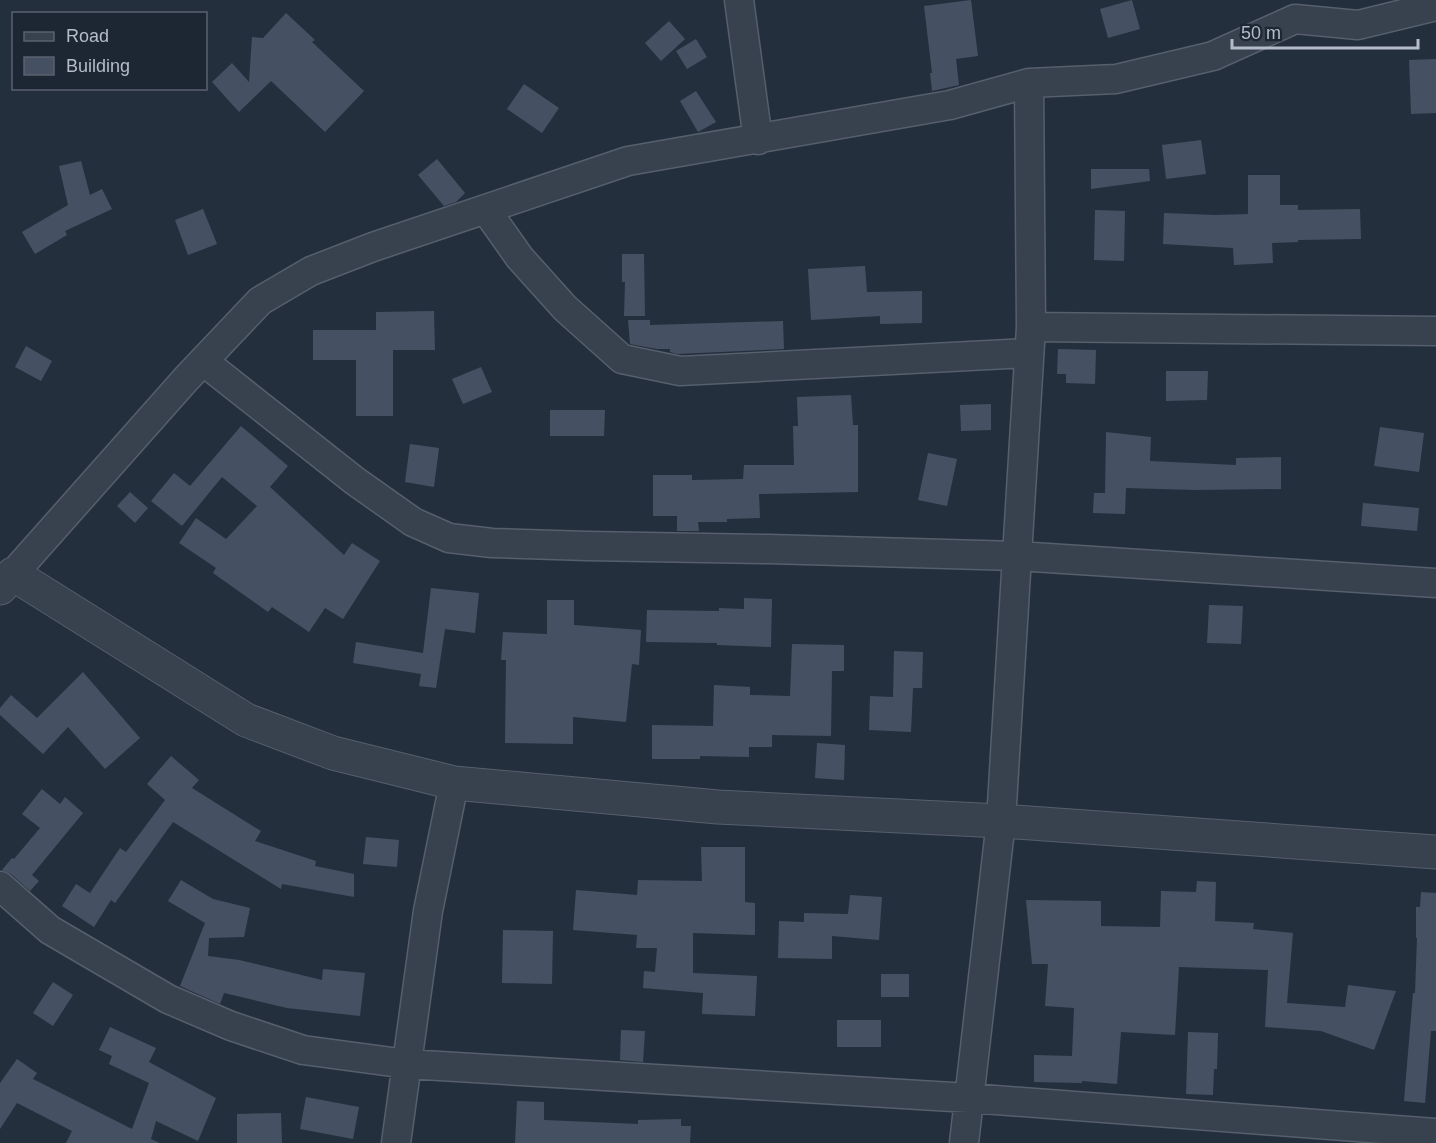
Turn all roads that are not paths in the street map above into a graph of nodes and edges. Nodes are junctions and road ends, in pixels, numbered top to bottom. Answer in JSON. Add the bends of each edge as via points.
{"nodes":[{"id":1,"x":739,"y":0,"type":"edge"},
{"id":2,"x":1436,"y":6,"type":"edge"},
{"id":3,"x":1029,"y":83,"type":"junction"},
{"id":4,"x":758,"y":140,"type":"junction"},
{"id":5,"x":486,"y":210,"type":"junction"},
{"id":6,"x":1436,"y":332,"type":"edge"},
{"id":7,"x":1030,"y":340,"type":"junction"},
{"id":8,"x":203,"y":361,"type":"junction"},
{"id":9,"x":1017,"y":556,"type":"junction"},
{"id":10,"x":7,"y":581,"type":"edge"},
{"id":11,"x":1436,"y":583,"type":"edge"},
{"id":12,"x":454,"y":783,"type":"junction"},
{"id":13,"x":1001,"y":822,"type":"junction"},
{"id":14,"x":1436,"y":852,"type":"edge"},
{"id":15,"x":0,"y":886,"type":"edge"},
{"id":16,"x":407,"y":1064,"type":"junction"},
{"id":17,"x":969,"y":1098,"type":"junction"},
{"id":18,"x":1436,"y":1133,"type":"edge"},
{"id":19,"x":396,"y":1143,"type":"edge"},
{"id":20,"x":964,"y":1143,"type":"edge"}],
"edges":[{"from":1,"to":4,"type":"street"},
{"from":2,"to":3,"type":"street","via":[[1358,25],[1295,19],[1213,56],[1116,79]]},
{"from":3,"to":4,"type":"street","via":[[950,105]]},
{"from":3,"to":7,"type":"street"},
{"from":4,"to":5,"type":"street","via":[[628,161]]},
{"from":5,"to":7,"type":"street","via":[[520,258],[565,308],[622,359],[680,370]]},
{"from":5,"to":8,"type":"street","via":[[311,271],[260,301]]},
{"from":6,"to":7,"type":"street"},
{"from":7,"to":9,"type":"street"},
{"from":8,"to":9,"type":"street","via":[[365,488],[413,522],[449,538],[492,543]]},
{"from":8,"to":10,"type":"street"},
{"from":9,"to":11,"type":"street"},
{"from":9,"to":13,"type":"street"},
{"from":10,"to":12,"type":"street","via":[[246,720],[333,753]]},
{"from":12,"to":13,"type":"street","via":[[718,807]]},
{"from":12,"to":16,"type":"street","via":[[428,911]]},
{"from":13,"to":14,"type":"street"},
{"from":13,"to":17,"type":"street"},
{"from":15,"to":16,"type":"street","via":[[50,930],[168,999],[303,1050]]},
{"from":16,"to":17,"type":"street"},
{"from":16,"to":19,"type":"street"},
{"from":17,"to":18,"type":"street"},
{"from":17,"to":20,"type":"street"}]}
